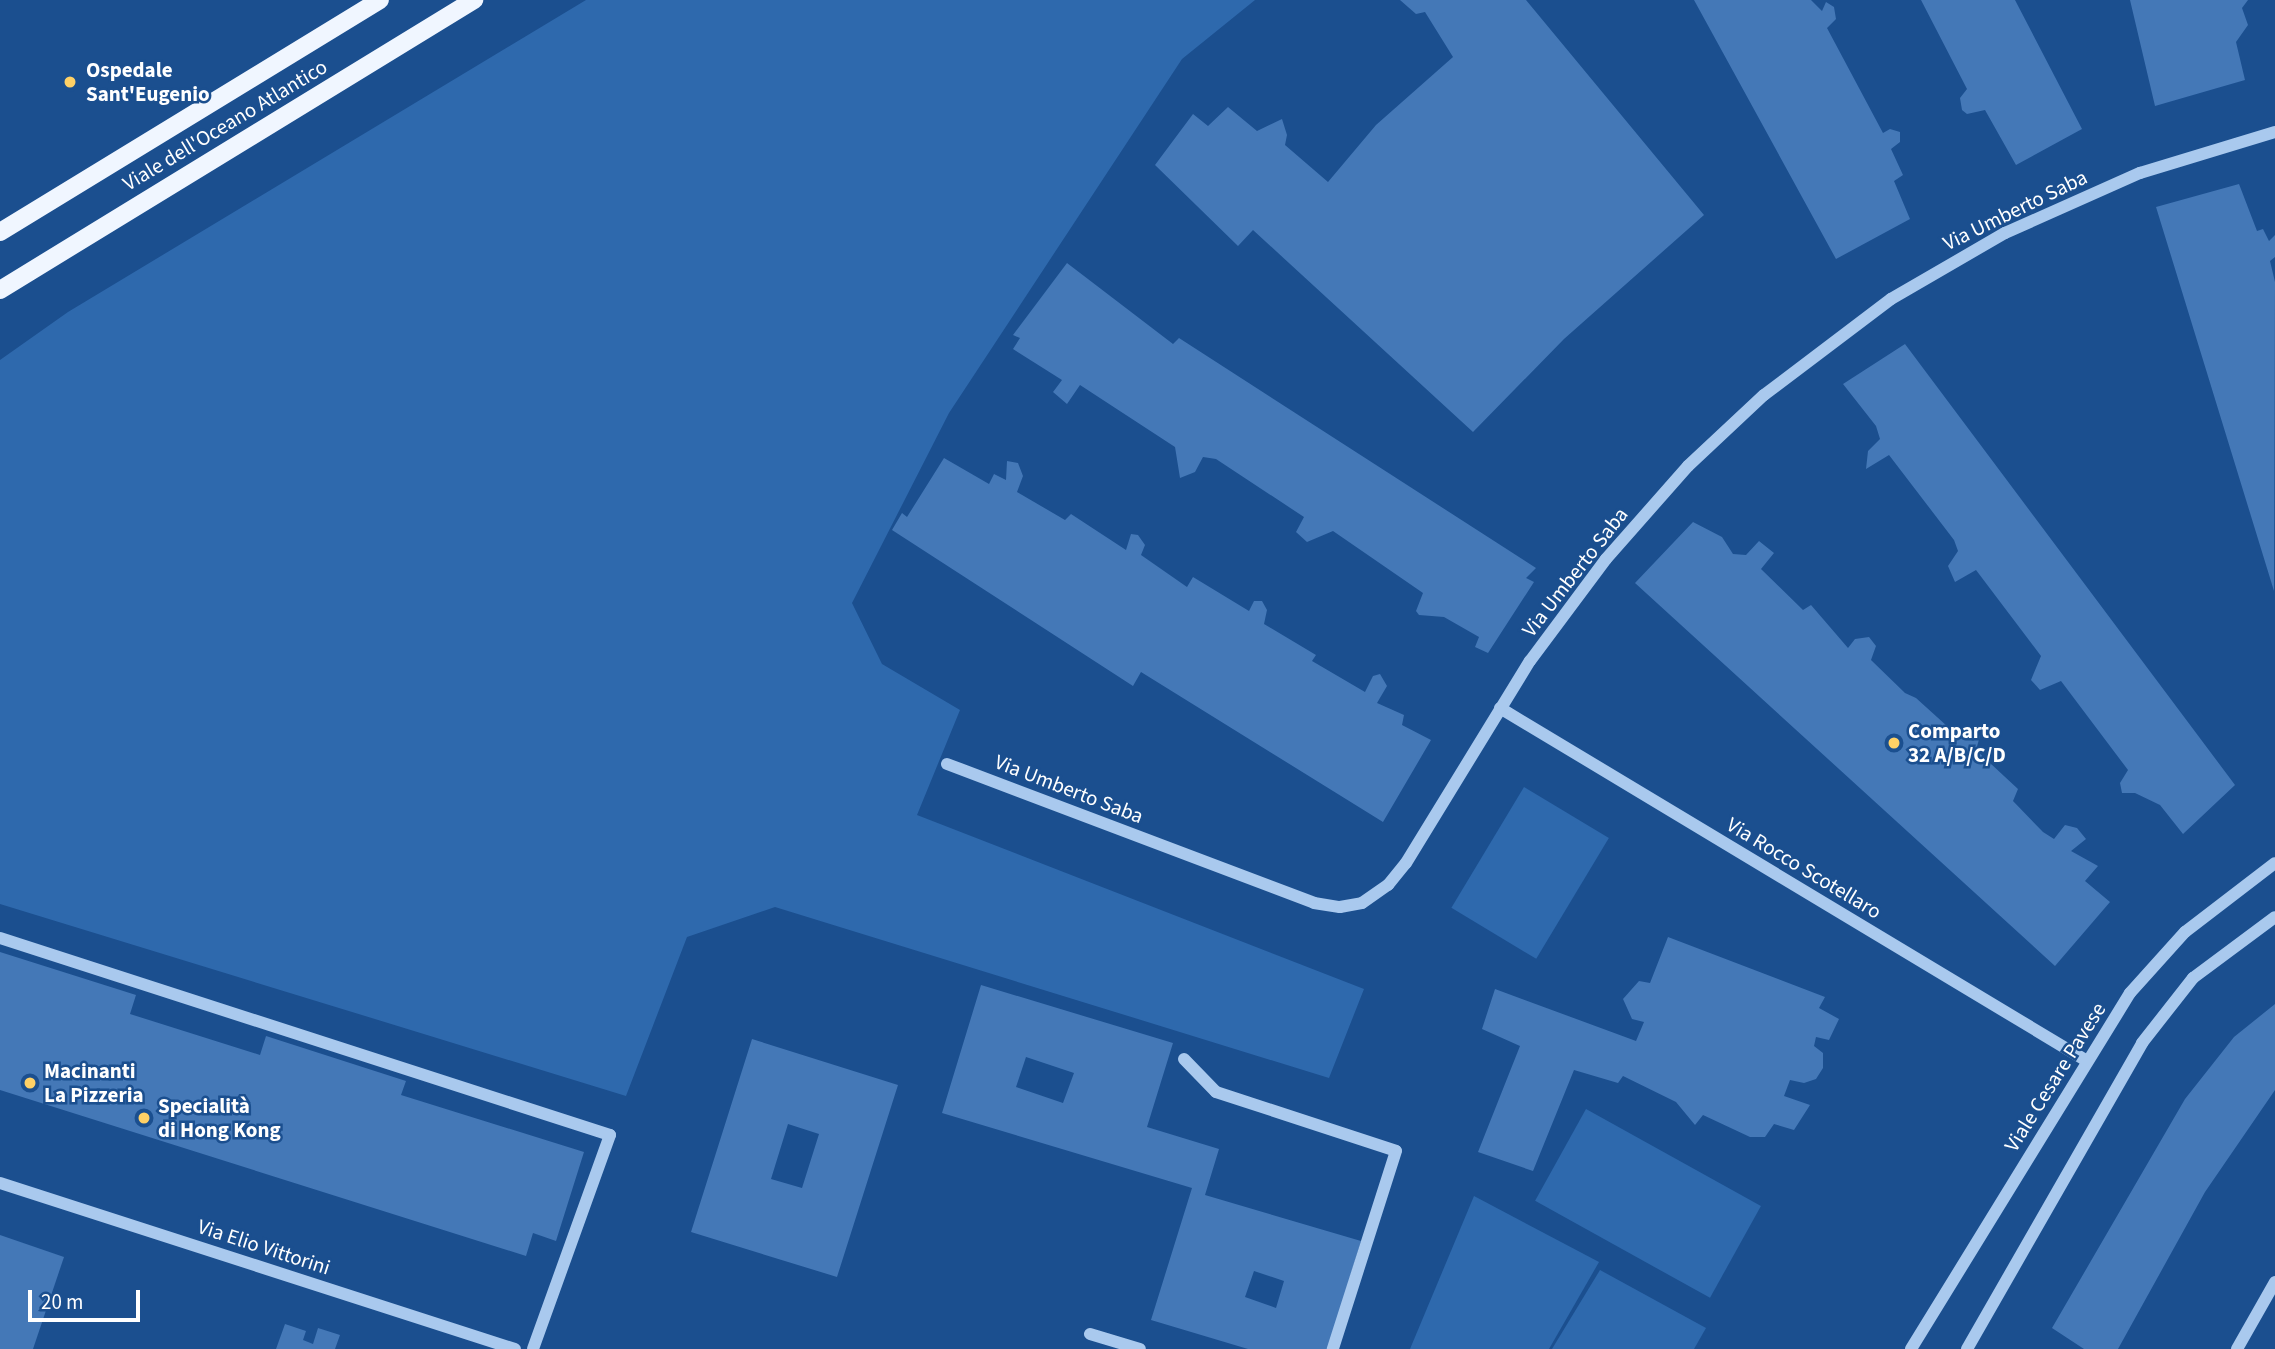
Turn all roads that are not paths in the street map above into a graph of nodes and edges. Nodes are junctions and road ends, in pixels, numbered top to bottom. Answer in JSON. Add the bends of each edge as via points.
{"nodes":[{"id":1,"x":380,"y":0,"type":"edge"},
{"id":2,"x":474,"y":0,"type":"edge"},
{"id":3,"x":2275,"y":132,"type":"edge"},
{"id":4,"x":0,"y":232,"type":"edge"},
{"id":5,"x":0,"y":289,"type":"edge"},
{"id":6,"x":1500,"y":708,"type":"junction"},
{"id":7,"x":947,"y":764,"type":"dead end"},
{"id":8,"x":2275,"y":863,"type":"edge"},
{"id":9,"x":2275,"y":917,"type":"edge"},
{"id":10,"x":0,"y":938,"type":"edge"},
{"id":11,"x":1184,"y":1059,"type":"dead end"},
{"id":12,"x":2087,"y":1061,"type":"junction"},
{"id":13,"x":0,"y":1183,"type":"edge"},
{"id":14,"x":2275,"y":1282,"type":"edge"},
{"id":15,"x":1090,"y":1334,"type":"dead end"},
{"id":16,"x":515,"y":1349,"type":"edge"},
{"id":17,"x":533,"y":1349,"type":"edge"},
{"id":18,"x":1140,"y":1349,"type":"edge"},
{"id":19,"x":1333,"y":1349,"type":"edge"},
{"id":20,"x":1911,"y":1349,"type":"edge"},
{"id":21,"x":1967,"y":1349,"type":"edge"},
{"id":22,"x":2239,"y":1349,"type":"edge"}],
"edges":[{"from":1,"to":4,"type":"main road","name":"Viale dell'Oceano Atlantico"},
{"from":2,"to":5,"type":"main road","name":"Viale dell'Oceano Atlantico"},
{"from":3,"to":6,"type":"street","name":"Via Umberto Saba","via":[[2140,173],[2005,233],[1928,275],[1815,354],[1725,430],[1664,493],[1582,589]]},
{"from":6,"to":7,"type":"street","name":"Via Umberto Saba","via":[[1397,874],[1376,895],[1340,908]]},
{"from":6,"to":12,"type":"street","name":"Via Rocco Scotellaro"},
{"from":8,"to":12,"type":"street","name":"Viale Cesare Pavese","via":[[2216,905],[2164,953],[2130,993]]},
{"from":9,"to":21,"type":"street","via":[[2193,978],[2142,1044]]},
{"from":10,"to":17,"type":"street","via":[[610,1135]]},
{"from":11,"to":19,"type":"street","via":[[1216,1092],[1396,1151]]},
{"from":12,"to":20,"type":"street","name":"Viale Cesare Pavese"},
{"from":13,"to":16,"type":"street","name":"Via Elio Vittorini"},
{"from":14,"to":22,"type":"street"},
{"from":15,"to":18,"type":"street"}]}
